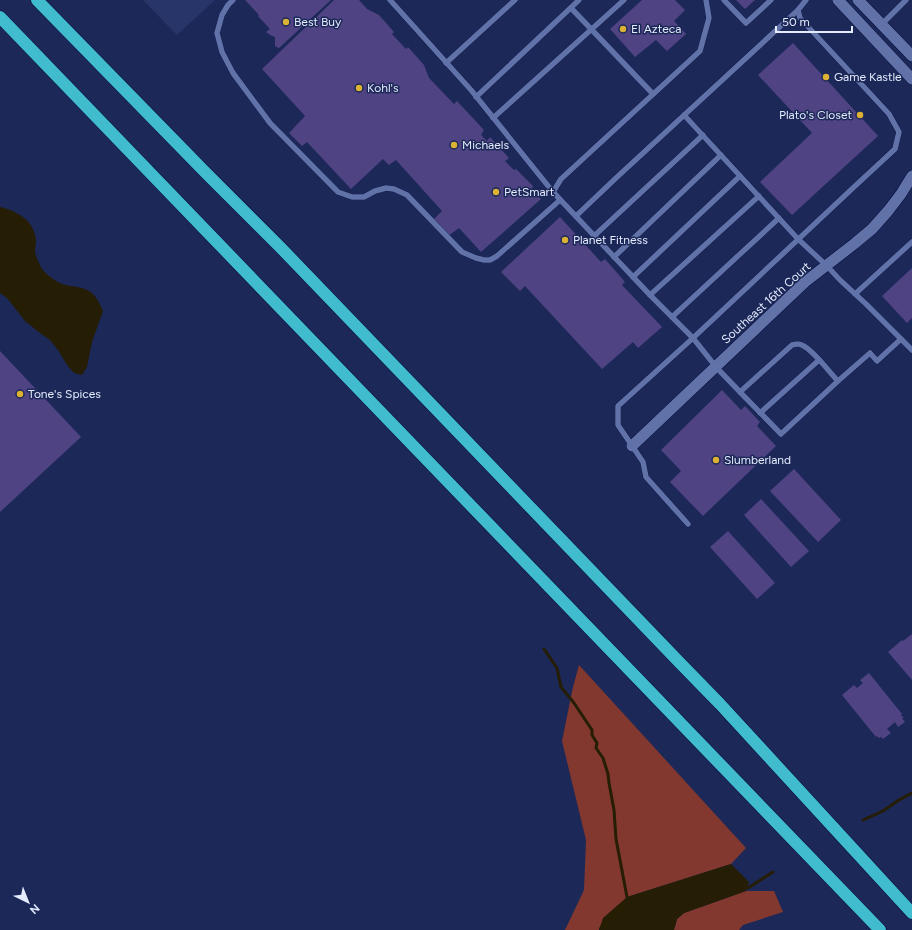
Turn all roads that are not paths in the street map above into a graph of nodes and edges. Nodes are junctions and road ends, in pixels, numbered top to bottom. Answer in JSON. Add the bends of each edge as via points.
{"nodes":[{"id":1,"x":37,"y":0,"type":"edge"},
{"id":2,"x":233,"y":0,"type":"edge"},
{"id":3,"x":390,"y":0,"type":"edge"},
{"id":4,"x":514,"y":0,"type":"edge"},
{"id":5,"x":579,"y":0,"type":"edge"},
{"id":6,"x":624,"y":0,"type":"edge"},
{"id":7,"x":706,"y":0,"type":"edge"},
{"id":8,"x":724,"y":0,"type":"edge"},
{"id":9,"x":771,"y":0,"type":"edge"},
{"id":10,"x":806,"y":0,"type":"edge"},
{"id":11,"x":838,"y":0,"type":"edge"},
{"id":12,"x":858,"y":0,"type":"edge"},
{"id":13,"x":906,"y":0,"type":"edge"},
{"id":14,"x":910,"y":0,"type":"edge"},
{"id":15,"x":912,"y":3,"type":"edge"},
{"id":16,"x":571,"y":8,"type":"junction"},
{"id":17,"x":798,"y":10,"type":"junction"},
{"id":18,"x":0,"y":17,"type":"edge"},
{"id":19,"x":881,"y":25,"type":"junction"},
{"id":20,"x":591,"y":29,"type":"junction"},
{"id":21,"x":912,"y":56,"type":"edge"},
{"id":22,"x":446,"y":63,"type":"junction"},
{"id":23,"x":912,"y":79,"type":"edge"},
{"id":24,"x":653,"y":94,"type":"junction"},
{"id":25,"x":476,"y":97,"type":"junction"},
{"id":26,"x":684,"y":115,"type":"junction"},
{"id":27,"x":493,"y":118,"type":"junction"},
{"id":28,"x":703,"y":135,"type":"junction"},
{"id":29,"x":721,"y":155,"type":"junction"},
{"id":30,"x":740,"y":176,"type":"junction"},
{"id":31,"x":912,"y":176,"type":"edge"},
{"id":32,"x":553,"y":192,"type":"junction"},
{"id":33,"x":759,"y":196,"type":"junction"},
{"id":34,"x":560,"y":200,"type":"junction"},
{"id":35,"x":576,"y":216,"type":"junction"},
{"id":36,"x":779,"y":218,"type":"junction"},
{"id":37,"x":594,"y":236,"type":"junction"},
{"id":38,"x":798,"y":239,"type":"junction"},
{"id":39,"x":912,"y":242,"type":"edge"},
{"id":40,"x":614,"y":257,"type":"junction"},
{"id":41,"x":826,"y":266,"type":"junction"},
{"id":42,"x":633,"y":276,"type":"junction"},
{"id":43,"x":855,"y":294,"type":"junction"},
{"id":44,"x":650,"y":295,"type":"junction"},
{"id":45,"x":672,"y":317,"type":"junction"},
{"id":46,"x":693,"y":338,"type":"junction"},
{"id":47,"x":901,"y":339,"type":"junction"},
{"id":48,"x":912,"y":340,"type":"edge"},
{"id":49,"x":907,"y":345,"type":"junction"},
{"id":50,"x":912,"y":350,"type":"edge"},
{"id":51,"x":819,"y":360,"type":"junction"},
{"id":52,"x":716,"y":367,"type":"junction"},
{"id":53,"x":838,"y":381,"type":"junction"},
{"id":54,"x":740,"y":392,"type":"junction"},
{"id":55,"x":760,"y":412,"type":"junction"},
{"id":56,"x":632,"y":446,"type":"junction"},
{"id":57,"x":688,"y":524,"type":"dead end"},
{"id":58,"x":912,"y":913,"type":"edge"},
{"id":59,"x":880,"y":930,"type":"edge"}],
"edges":[{"from":1,"to":58,"type":"highway","via":[[281,248],[692,675]]},
{"from":2,"to":34,"type":"lane","via":[[222,15],[217,33],[222,52],[233,73],[270,123],[338,192],[352,197],[364,197],[386,188],[407,195],[462,252],[484,260],[497,256]]},
{"from":3,"to":22,"type":"lane"},
{"from":4,"to":22,"type":"lane"},
{"from":5,"to":16,"type":"lane"},
{"from":6,"to":20,"type":"lane"},
{"from":7,"to":24,"type":"lane","via":[[709,18],[700,52]]},
{"from":8,"to":9,"type":"lane","via":[[746,24]]},
{"from":10,"to":17,"type":"lane"},
{"from":11,"to":23,"type":"street"},
{"from":12,"to":19,"type":"street"},
{"from":13,"to":19,"type":"lane"},
{"from":14,"to":15,"type":"lane"},
{"from":16,"to":20,"type":"lane"},
{"from":16,"to":25,"type":"lane"},
{"from":17,"to":26,"type":"lane"},
{"from":17,"to":38,"type":"lane","via":[[800,18],[889,114],[899,132],[895,149]]},
{"from":18,"to":59,"type":"highway"},
{"from":19,"to":21,"type":"street"},
{"from":20,"to":24,"type":"lane"},
{"from":20,"to":27,"type":"lane"},
{"from":22,"to":25,"type":"lane"},
{"from":24,"to":32,"type":"lane","via":[[561,179]]},
{"from":25,"to":27,"type":"lane"},
{"from":26,"to":28,"type":"lane"},
{"from":26,"to":35,"type":"lane"},
{"from":27,"to":32,"type":"lane"},
{"from":28,"to":29,"type":"lane"},
{"from":28,"to":37,"type":"lane"},
{"from":29,"to":30,"type":"lane"},
{"from":29,"to":40,"type":"lane"},
{"from":30,"to":33,"type":"lane"},
{"from":30,"to":42,"type":"lane"},
{"from":31,"to":41,"type":"street","name":"Southeast 16th Court","via":[[901,194],[872,229]]},
{"from":32,"to":34,"type":"lane"},
{"from":33,"to":36,"type":"lane"},
{"from":33,"to":44,"type":"lane"},
{"from":34,"to":35,"type":"lane"},
{"from":35,"to":37,"type":"lane"},
{"from":36,"to":38,"type":"lane"},
{"from":36,"to":45,"type":"lane"},
{"from":37,"to":40,"type":"lane"},
{"from":38,"to":41,"type":"lane"},
{"from":38,"to":46,"type":"lane"},
{"from":39,"to":43,"type":"lane"},
{"from":40,"to":42,"type":"lane"},
{"from":41,"to":43,"type":"lane"},
{"from":41,"to":52,"type":"street","name":"Southeast 16th Court","via":[[805,282]]},
{"from":42,"to":44,"type":"lane"},
{"from":43,"to":47,"type":"lane"},
{"from":44,"to":45,"type":"lane"},
{"from":45,"to":46,"type":"lane"},
{"from":46,"to":52,"type":"lane"},
{"from":46,"to":56,"type":"lane","via":[[618,406],[618,425]]},
{"from":47,"to":49,"type":"lane"},
{"from":47,"to":53,"type":"lane","via":[[877,361],[870,353]]},
{"from":48,"to":49,"type":"lane"},
{"from":49,"to":50,"type":"lane"},
{"from":51,"to":53,"type":"lane"},
{"from":51,"to":54,"type":"lane","via":[[803,346],[792,345]]},
{"from":51,"to":55,"type":"lane"},
{"from":52,"to":54,"type":"lane"},
{"from":52,"to":56,"type":"street","name":"Southeast 16th Court"},
{"from":53,"to":55,"type":"lane","via":[[781,434]]},
{"from":54,"to":55,"type":"lane"},
{"from":56,"to":57,"type":"lane","via":[[643,462],[646,477]]}]}
